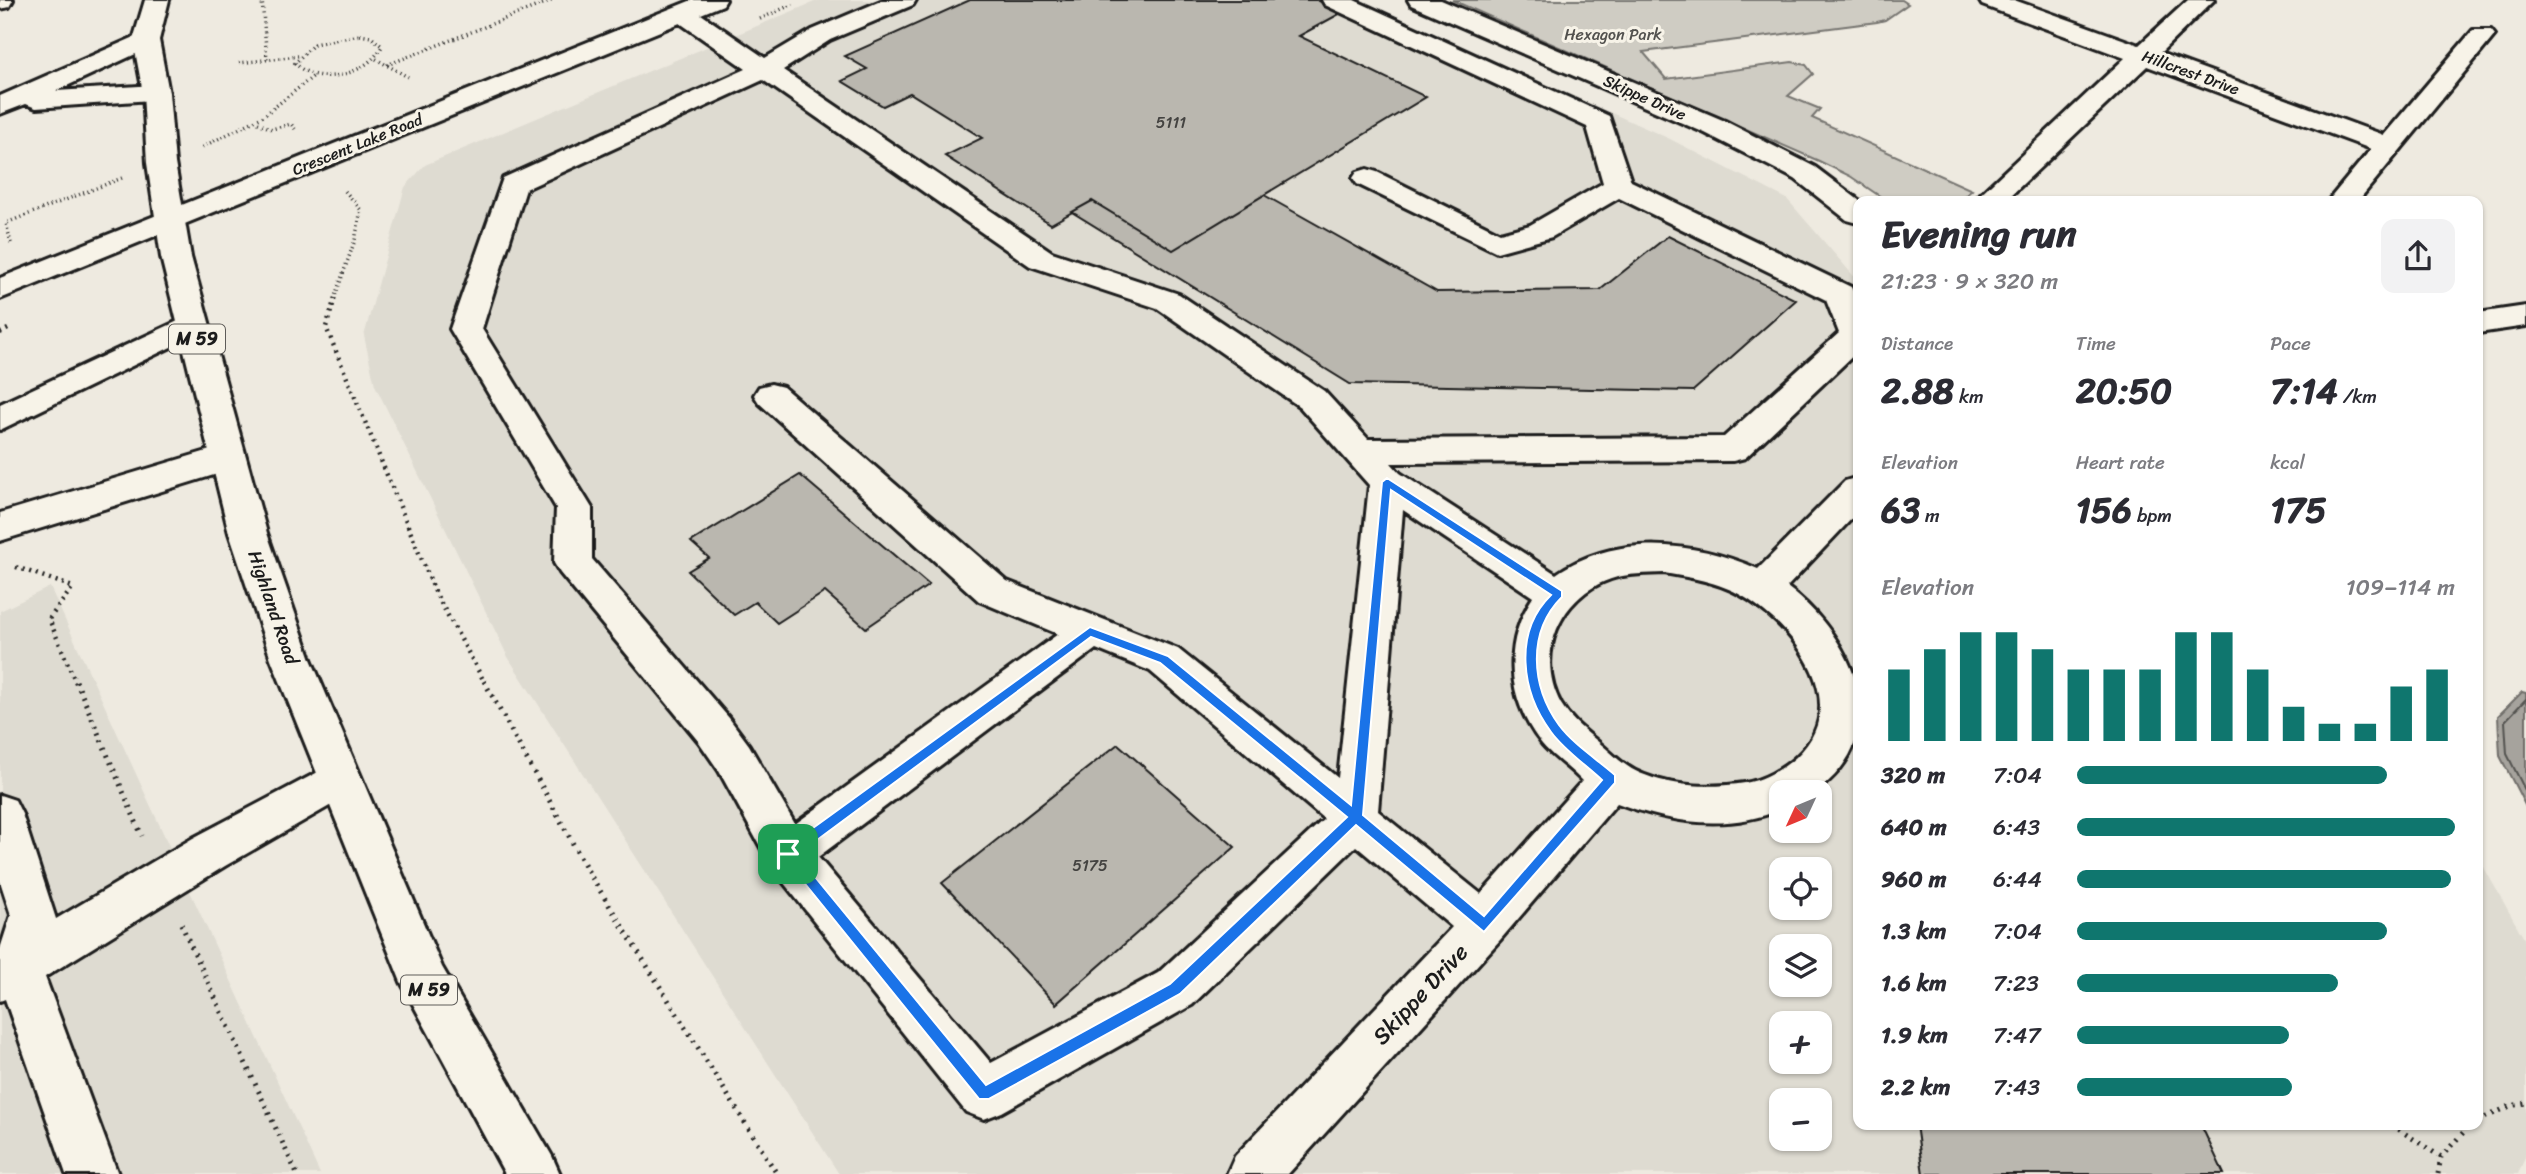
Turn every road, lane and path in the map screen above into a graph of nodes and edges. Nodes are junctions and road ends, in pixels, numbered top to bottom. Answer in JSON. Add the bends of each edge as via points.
{"nodes":[{"id":1,"x":157,"y":0,"type":"edge"},
{"id":2,"x":262,"y":0,"type":"edge"},
{"id":3,"x":553,"y":0,"type":"edge"},
{"id":4,"x":714,"y":0,"type":"edge"},
{"id":5,"x":904,"y":0,"type":"edge"},
{"id":6,"x":1334,"y":0,"type":"edge"},
{"id":7,"x":1420,"y":0,"type":"edge"},
{"id":8,"x":1991,"y":0,"type":"edge"},
{"id":9,"x":2202,"y":0,"type":"edge"},
{"id":10,"x":682,"y":13,"type":"junction"},
{"id":11,"x":2482,"y":35,"type":"dead end"},
{"id":12,"x":146,"y":40,"type":"junction"},
{"id":13,"x":2144,"y":55,"type":"junction"},
{"id":14,"x":299,"y":56,"type":"junction"},
{"id":15,"x":376,"y":58,"type":"junction"},
{"id":16,"x":267,"y":60,"type":"junction"},
{"id":17,"x":239,"y":63,"type":"dead end"},
{"id":18,"x":387,"y":65,"type":"junction"},
{"id":19,"x":764,"y":70,"type":"junction"},
{"id":20,"x":315,"y":75,"type":"junction"},
{"id":21,"x":408,"y":77,"type":"dead end"},
{"id":22,"x":156,"y":93,"type":"junction"},
{"id":23,"x":1640,"y":94,"type":"junction"},
{"id":24,"x":5,"y":104,"type":"edge"},
{"id":25,"x":258,"y":122,"type":"junction"},
{"id":26,"x":1600,"y":122,"type":"junction"},
{"id":27,"x":291,"y":124,"type":"dead end"},
{"id":28,"x":243,"y":131,"type":"dead end"},
{"id":29,"x":2389,"y":146,"type":"junction"},
{"id":30,"x":1367,"y":178,"type":"dead end"},
{"id":31,"x":1618,"y":186,"type":"junction"},
{"id":32,"x":335,"y":188,"type":"dead end"},
{"id":33,"x":1993,"y":196,"type":"edge"},
{"id":34,"x":2347,"y":196,"type":"edge"},
{"id":35,"x":69,"y":199,"type":"dead end"},
{"id":36,"x":1853,"y":210,"type":"edge"},
{"id":37,"x":170,"y":220,"type":"junction"},
{"id":38,"x":6,"y":223,"type":"junction"},
{"id":39,"x":0,"y":224,"type":"edge"},
{"id":40,"x":10,"y":238,"type":"dead end"},
{"id":41,"x":0,"y":289,"type":"edge"},
{"id":42,"x":2526,"y":316,"type":"edge"},
{"id":43,"x":1853,"y":318,"type":"edge"},
{"id":44,"x":2483,"y":322,"type":"edge"},
{"id":45,"x":193,"y":324,"type":"junction"},
{"id":46,"x":1853,"y":338,"type":"edge"},
{"id":47,"x":771,"y":395,"type":"dead end"},
{"id":48,"x":0,"y":418,"type":"edge"},
{"id":49,"x":1359,"y":451,"type":"junction"},
{"id":50,"x":227,"y":458,"type":"junction"},
{"id":51,"x":1387,"y":482,"type":"junction"},
{"id":52,"x":1853,"y":495,"type":"edge"},
{"id":53,"x":0,"y":527,"type":"edge"},
{"id":54,"x":1763,"y":588,"type":"junction"},
{"id":55,"x":1558,"y":594,"type":"junction"},
{"id":56,"x":1090,"y":632,"type":"junction"},
{"id":57,"x":339,"y":779,"type":"junction"},
{"id":58,"x":1611,"y":779,"type":"junction"},
{"id":59,"x":0,"y":814,"type":"edge"},
{"id":60,"x":1356,"y":817,"type":"junction"},
{"id":61,"x":788,"y":854,"type":"junction"},
{"id":62,"x":1484,"y":925,"type":"junction"},
{"id":63,"x":9,"y":973,"type":"edge"},
{"id":64,"x":2526,"y":1103,"type":"edge"},
{"id":65,"x":2483,"y":1119,"type":"edge"},
{"id":66,"x":2400,"y":1130,"type":"edge"},
{"id":67,"x":2465,"y":1130,"type":"edge"},
{"id":68,"x":2441,"y":1157,"type":"junction"},
{"id":69,"x":92,"y":1174,"type":"edge"},
{"id":70,"x":534,"y":1174,"type":"edge"},
{"id":71,"x":778,"y":1174,"type":"edge"},
{"id":72,"x":1253,"y":1174,"type":"edge"},
{"id":73,"x":2438,"y":1174,"type":"edge"}],
"edges":[{"from":1,"to":12,"type":"main road","name":"Highland Road","number":"M 59"},
{"from":2,"to":16,"type":"path"},
{"from":3,"to":18,"type":"path"},
{"from":4,"to":10,"type":"main road","name":"Crescent Lake Road"},
{"from":5,"to":19,"type":"main road","via":[[821,36]]},
{"from":6,"to":26,"type":"main road"},
{"from":7,"to":23,"type":"main road","name":"Skippe Drive"},
{"from":8,"to":13,"type":"main road","name":"Hillcrest Drive"},
{"from":9,"to":13,"type":"main road"},
{"from":10,"to":19,"type":"main road"},
{"from":10,"to":37,"type":"main road","name":"Crescent Lake Road"},
{"from":11,"to":29,"type":"main road"},
{"from":12,"to":22,"type":"main road","name":"Highland Road","number":"M 59"},
{"from":12,"to":24,"type":"main road"},
{"from":13,"to":29,"type":"main road","name":"Hillcrest Drive"},
{"from":13,"to":33,"type":"main road"},
{"from":14,"to":15,"type":"path","via":[[332,38],[360,35],[379,41],[381,52]]},
{"from":14,"to":16,"type":"path"},
{"from":14,"to":20,"type":"path","via":[[298,69]]},
{"from":15,"to":18,"type":"path"},
{"from":15,"to":20,"type":"path","via":[[355,70]]},
{"from":16,"to":17,"type":"path"},
{"from":18,"to":21,"type":"path"},
{"from":19,"to":49,"type":"main road","via":[[1041,259],[1168,301],[1312,399]]},
{"from":19,"to":61,"type":"main road","via":[[513,184],[466,329],[574,508],[573,564],[734,758]]},
{"from":20,"to":25,"type":"path"},
{"from":22,"to":24,"type":"main road"},
{"from":22,"to":37,"type":"main road","name":"Highland Road","number":"M 59"},
{"from":23,"to":26,"type":"main road"},
{"from":23,"to":36,"type":"main road","name":"Skippe Drive","via":[[1805,173]]},
{"from":25,"to":27,"type":"path","via":[[272,129]]},
{"from":25,"to":28,"type":"path"},
{"from":26,"to":31,"type":"main road"},
{"from":29,"to":34,"type":"main road"},
{"from":30,"to":31,"type":"main road","via":[[1497,243],[1541,231]]},
{"from":31,"to":43,"type":"main road","via":[[1839,294]]},
{"from":32,"to":71,"type":"path","via":[[347,192],[361,210],[358,236],[326,327],[436,594],[589,873]]},
{"from":35,"to":38,"type":"path"},
{"from":37,"to":41,"type":"main road","name":"Crescent Lake Road"},
{"from":37,"to":45,"type":"main road","name":"Highland Road","number":"M 59"},
{"from":38,"to":39,"type":"path"},
{"from":38,"to":40,"type":"path"},
{"from":42,"to":44,"type":"main road"},
{"from":45,"to":48,"type":"main road"},
{"from":45,"to":50,"type":"main road","name":"Highland Road","number":"M 59"},
{"from":46,"to":49,"type":"main road","via":[[1733,449]]},
{"from":47,"to":56,"type":"main road","via":[[993,590]]},
{"from":49,"to":51,"type":"main road"},
{"from":50,"to":53,"type":"main road"},
{"from":50,"to":57,"type":"main road","name":"Highland Road","number":"M 59","via":[[291,659]]},
{"from":51,"to":55,"type":"main road"},
{"from":51,"to":60,"type":"main road"},
{"from":52,"to":54,"type":"main road"},
{"from":54,"to":55,"type":"main road","via":[[1714,567],[1664,559],[1616,563],[1574,580]]},
{"from":54,"to":58,"type":"main road","via":[[1799,617],[1826,652],[1840,690],[1839,729],[1821,763],[1789,789],[1744,804],[1693,805]]},
{"from":55,"to":58,"type":"main road","via":[[1545,607],[1530,644],[1533,687],[1555,729]]},
{"from":56,"to":60,"type":"main road","via":[[1164,660]]},
{"from":56,"to":61,"type":"main road"},
{"from":57,"to":63,"type":"main road"},
{"from":57,"to":70,"type":"main road","name":"Highland Road","number":"M 59","via":[[425,982]]},
{"from":58,"to":62,"type":"main road","name":"Skippe Drive"},
{"from":59,"to":63,"type":"main road","via":[[34,915]]},
{"from":60,"to":61,"type":"main road","via":[[1175,989],[984,1094]]},
{"from":60,"to":62,"type":"main road"},
{"from":62,"to":72,"type":"main road","name":"Skippe Drive"},
{"from":63,"to":69,"type":"main road"},
{"from":64,"to":65,"type":"path"},
{"from":66,"to":68,"type":"path"},
{"from":67,"to":68,"type":"path"},
{"from":68,"to":73,"type":"path"}]}
